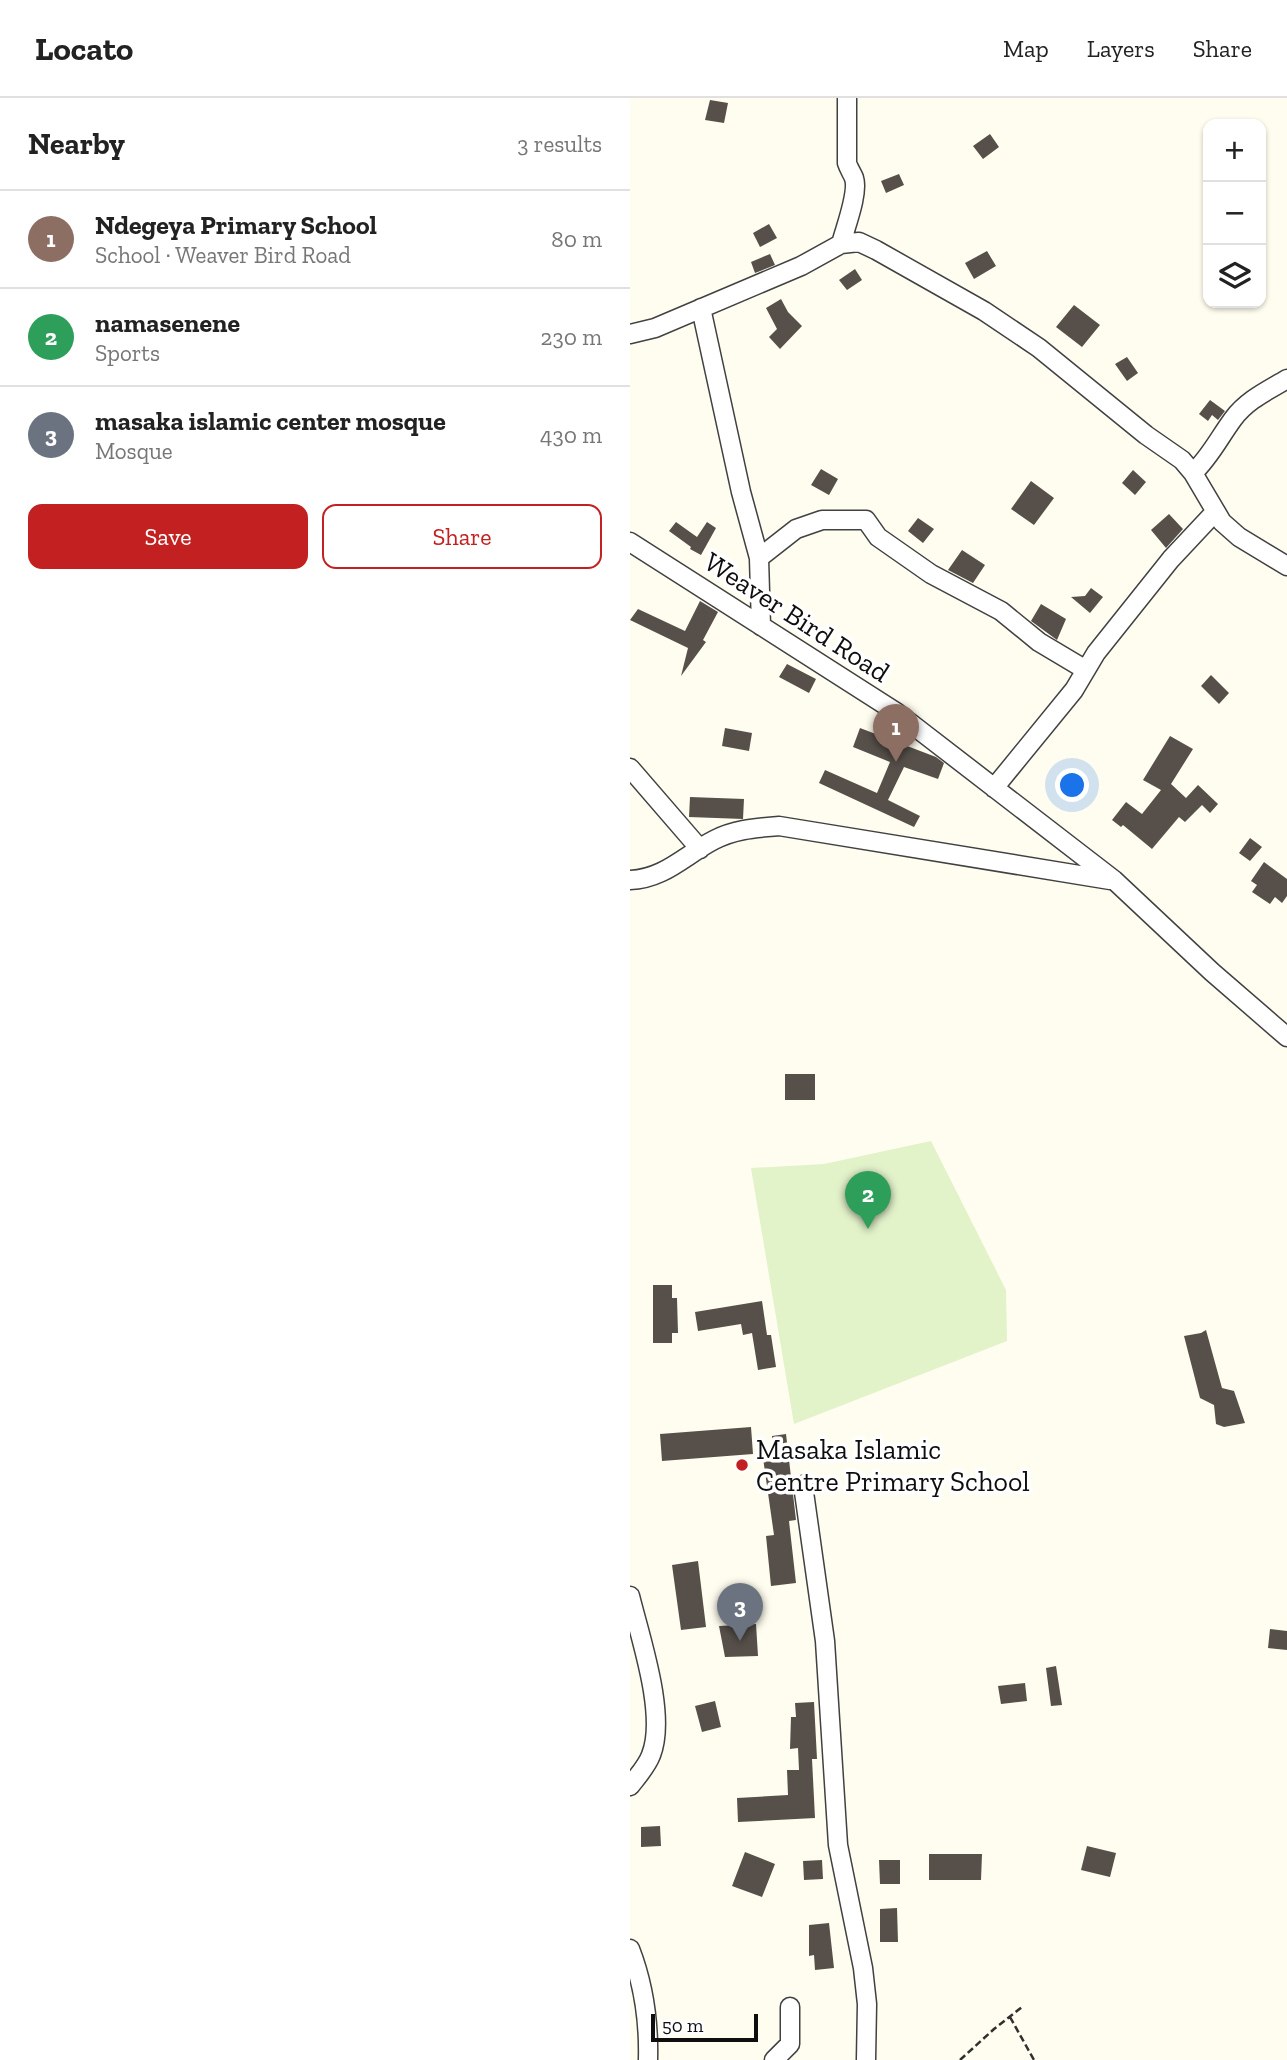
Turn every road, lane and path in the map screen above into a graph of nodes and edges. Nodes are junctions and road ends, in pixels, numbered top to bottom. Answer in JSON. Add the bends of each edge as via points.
{"nodes":[{"id":1,"x":847,"y":98,"type":"edge"},
{"id":2,"x":841,"y":244,"type":"junction"},
{"id":3,"x":701,"y":308,"type":"junction"},
{"id":4,"x":630,"y":334,"type":"edge"},
{"id":5,"x":1287,"y":379,"type":"edge"},
{"id":6,"x":1193,"y":473,"type":"junction"},
{"id":7,"x":1215,"y":512,"type":"junction"},
{"id":8,"x":630,"y":542,"type":"edge"},
{"id":9,"x":759,"y":558,"type":"junction"},
{"id":10,"x":1287,"y":566,"type":"edge"},
{"id":11,"x":761,"y":626,"type":"junction"},
{"id":12,"x":1086,"y":670,"type":"junction"},
{"id":13,"x":630,"y":768,"type":"edge"},
{"id":14,"x":994,"y":788,"type":"junction"},
{"id":15,"x":700,"y":849,"type":"junction"},
{"id":16,"x":630,"y":880,"type":"edge"},
{"id":17,"x":1114,"y":880,"type":"junction"},
{"id":18,"x":1287,"y":1037,"type":"edge"},
{"id":19,"x":803,"y":1485,"type":"dead end"},
{"id":20,"x":630,"y":1596,"type":"edge"},
{"id":21,"x":630,"y":1786,"type":"edge"},
{"id":22,"x":630,"y":1949,"type":"edge"},
{"id":23,"x":790,"y":2007,"type":"dead end"},
{"id":24,"x":1023,"y":2007,"type":"dead end"},
{"id":25,"x":1010,"y":2017,"type":"junction"},
{"id":26,"x":648,"y":2060,"type":"edge"},
{"id":27,"x":774,"y":2060,"type":"edge"},
{"id":28,"x":866,"y":2060,"type":"edge"},
{"id":29,"x":960,"y":2060,"type":"edge"},
{"id":30,"x":1034,"y":2060,"type":"edge"}],
"edges":[{"from":1,"to":2,"type":"street","via":[[847,163],[855,187]]},
{"from":2,"to":3,"type":"street"},
{"from":2,"to":6,"type":"street","via":[[859,242],[984,311],[1039,348]]},
{"from":3,"to":4,"type":"street"},
{"from":3,"to":9,"type":"street"},
{"from":5,"to":6,"type":"street","via":[[1245,406]]},
{"from":6,"to":7,"type":"street"},
{"from":7,"to":10,"type":"street","via":[[1239,537]]},
{"from":7,"to":12,"type":"street","via":[[1163,570]]},
{"from":8,"to":11,"type":"street","name":"Weaver Bird Road"},
{"from":9,"to":11,"type":"street"},
{"from":9,"to":12,"type":"street","via":[[796,528],[822,520],[866,520],[878,537],[932,574],[1001,611],[1039,642]]},
{"from":11,"to":14,"type":"street","name":"Weaver Bird Road","via":[[896,712]]},
{"from":12,"to":14,"type":"street"},
{"from":13,"to":15,"type":"street"},
{"from":14,"to":17,"type":"street","name":"Weaver Bird Road"},
{"from":15,"to":16,"type":"street","via":[[663,873]]},
{"from":15,"to":17,"type":"street","via":[[741,829],[779,826]]},
{"from":17,"to":18,"type":"street","name":"Weaver Bird Road"},
{"from":19,"to":28,"type":"street","via":[[825,1641],[838,1845],[867,2004]]},
{"from":20,"to":21,"type":"street","via":[[656,1714],[651,1756]]},
{"from":22,"to":26,"type":"street","via":[[646,2007]]},
{"from":23,"to":27,"type":"street","via":[[790,2044]]},
{"from":24,"to":25,"type":"path"},
{"from":25,"to":29,"type":"path"},
{"from":25,"to":30,"type":"path"}]}
